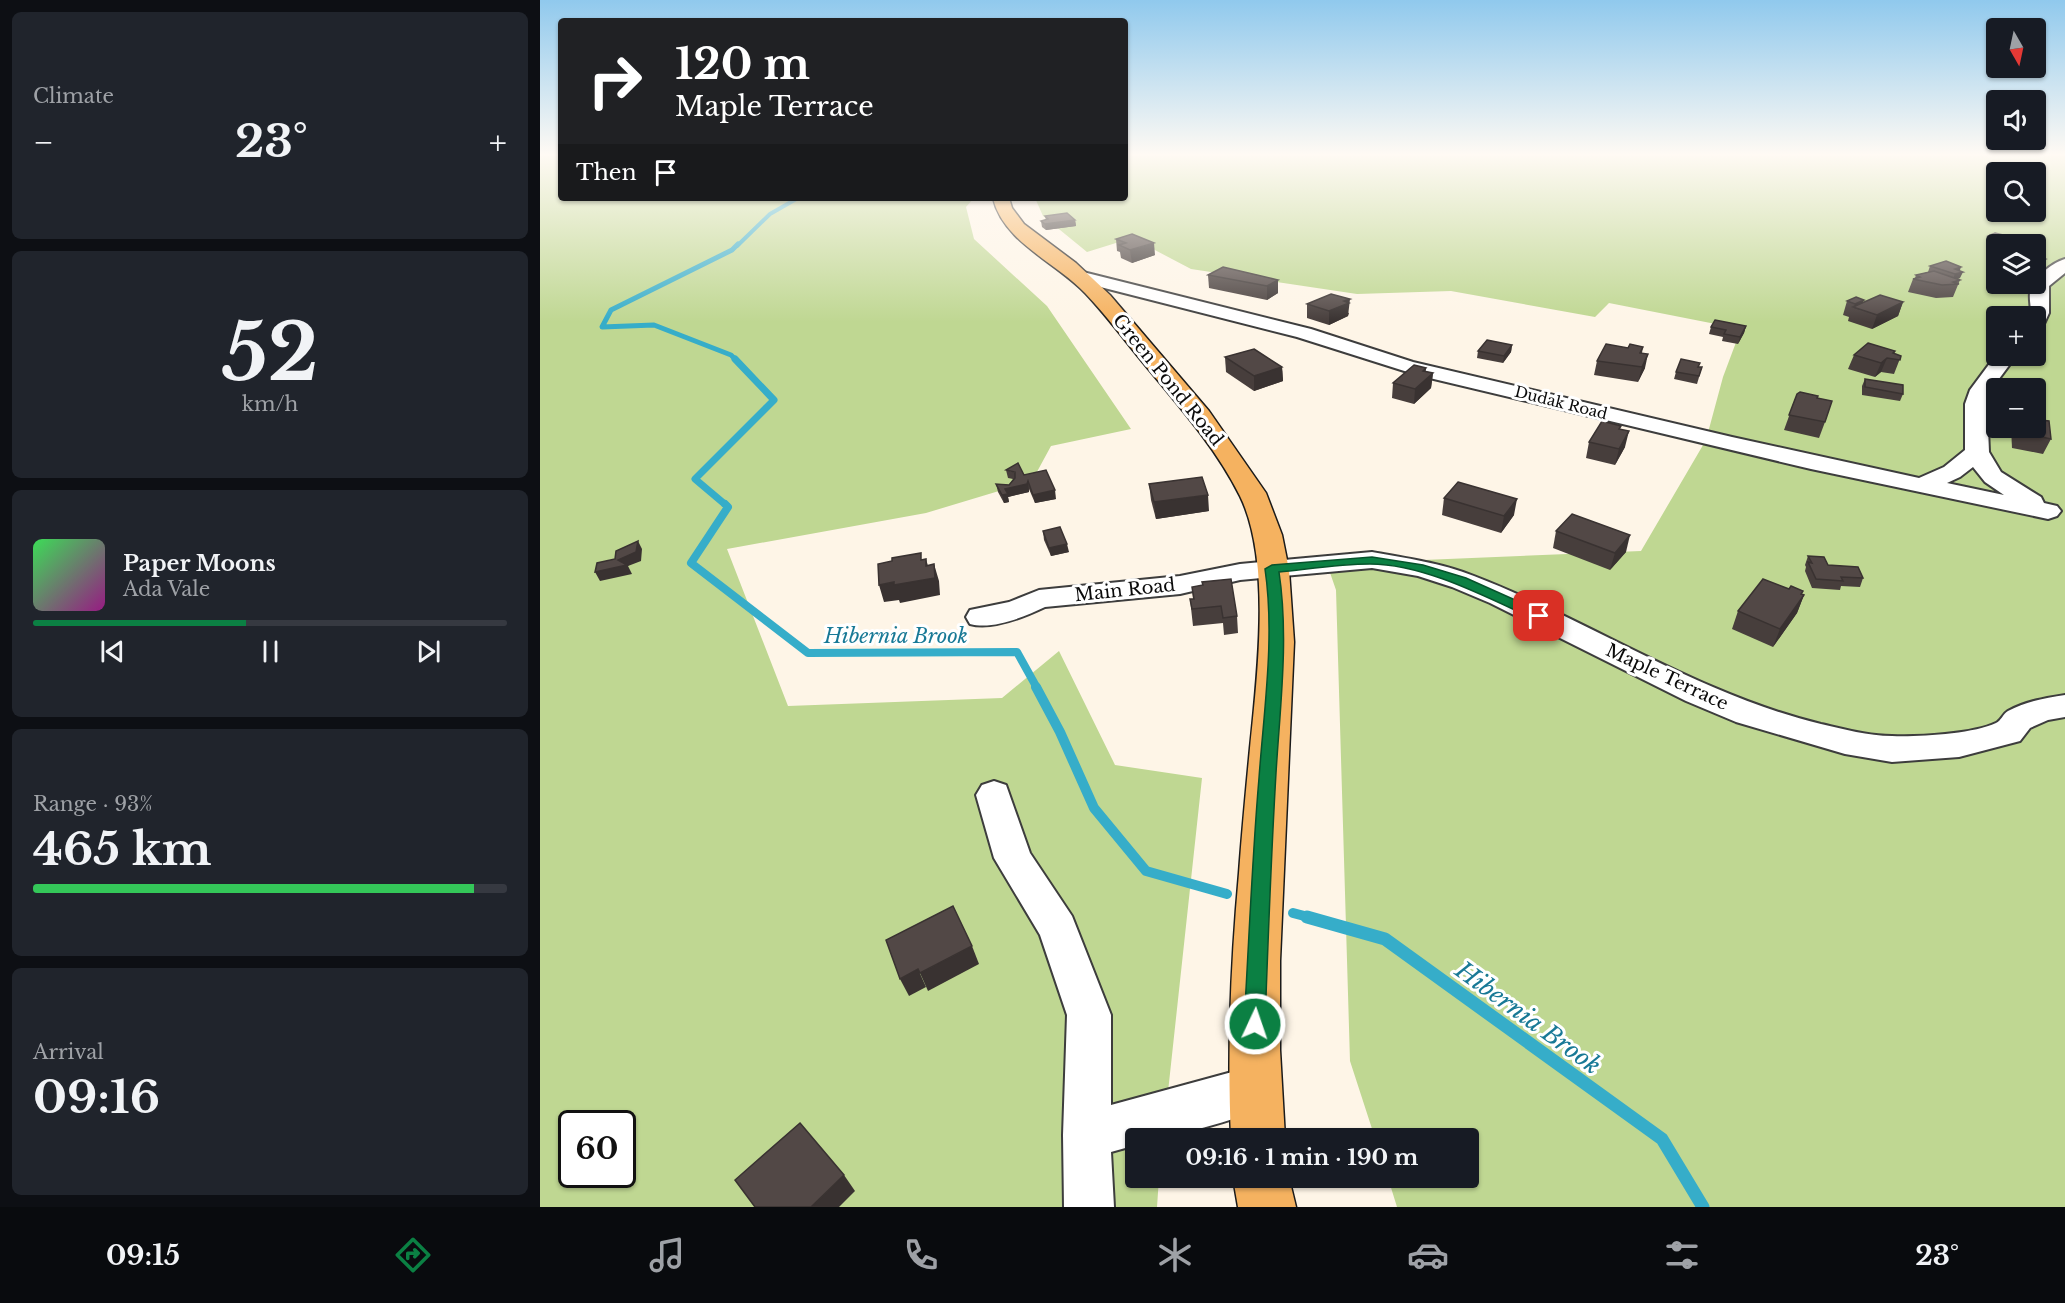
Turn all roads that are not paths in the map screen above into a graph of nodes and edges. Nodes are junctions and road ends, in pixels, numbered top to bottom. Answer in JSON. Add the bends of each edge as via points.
{"nodes":[{"id":1,"x":1004,"y":209,"type":"edge"},
{"id":2,"x":2065,"y":264,"type":"edge"},
{"id":3,"x":1079,"y":276,"type":"junction"},
{"id":4,"x":2041,"y":306,"type":"edge"},
{"id":5,"x":1998,"y":366,"type":"edge"},
{"id":6,"x":1977,"y":452,"type":"junction"},
{"id":7,"x":1923,"y":485,"type":"junction"},
{"id":8,"x":2056,"y":515,"type":"edge"},
{"id":9,"x":1272,"y":569,"type":"junction"},
{"id":10,"x":980,"y":618,"type":"dead end"},
{"id":11,"x":2065,"y":706,"type":"edge"},
{"id":12,"x":994,"y":795,"type":"dead end"},
{"id":13,"x":1254,"y":1089,"type":"junction"},
{"id":14,"x":1256,"y":1128,"type":"edge"},
{"id":15,"x":1087,"y":1135,"type":"junction"},
{"id":16,"x":1263,"y":1188,"type":"edge"},
{"id":17,"x":1089,"y":1207,"type":"edge"},
{"id":18,"x":1267,"y":1207,"type":"edge"}],
"edges":[{"from":1,"to":3,"type":"main road","name":"Green Pond Road","via":[[1016,226]]},
{"from":2,"to":4,"type":"street","via":[[2042,282],[2038,289]]},
{"from":3,"to":7,"type":"street","name":"Dudak Road","via":[[1296,331],[1415,369],[1814,464]]},
{"from":3,"to":9,"type":"main road","name":"Green Pond Road","via":[[1187,398],[1230,456],[1257,502]]},
{"from":5,"to":6,"type":"street","via":[[1980,390],[1976,404]]},
{"from":6,"to":7,"type":"street","via":[[1952,471]]},
{"from":6,"to":8,"type":"street","via":[[1994,477]]},
{"from":7,"to":8,"type":"street","name":"Dudak Road"},
{"from":9,"to":10,"type":"street","name":"Main Road","via":[[1180,585],[1040,599]]},
{"from":9,"to":11,"type":"street","name":"Maple Terrace","via":[[1372,560],[1423,569],[1500,597],[1747,714],[1845,742],[1892,749],[1959,745],[2008,732],[2018,720]]},
{"from":9,"to":13,"type":"main road","name":"Green Pond Road","via":[[1276,598],[1275,665],[1263,839]]},
{"from":12,"to":15,"type":"street","via":[[1013,858],[1058,927],[1089,1015]]},
{"from":13,"to":14,"type":"main road","name":"Green Pond Road"},
{"from":13,"to":15,"type":"street"},
{"from":15,"to":17,"type":"street"},
{"from":16,"to":18,"type":"main road"}]}
